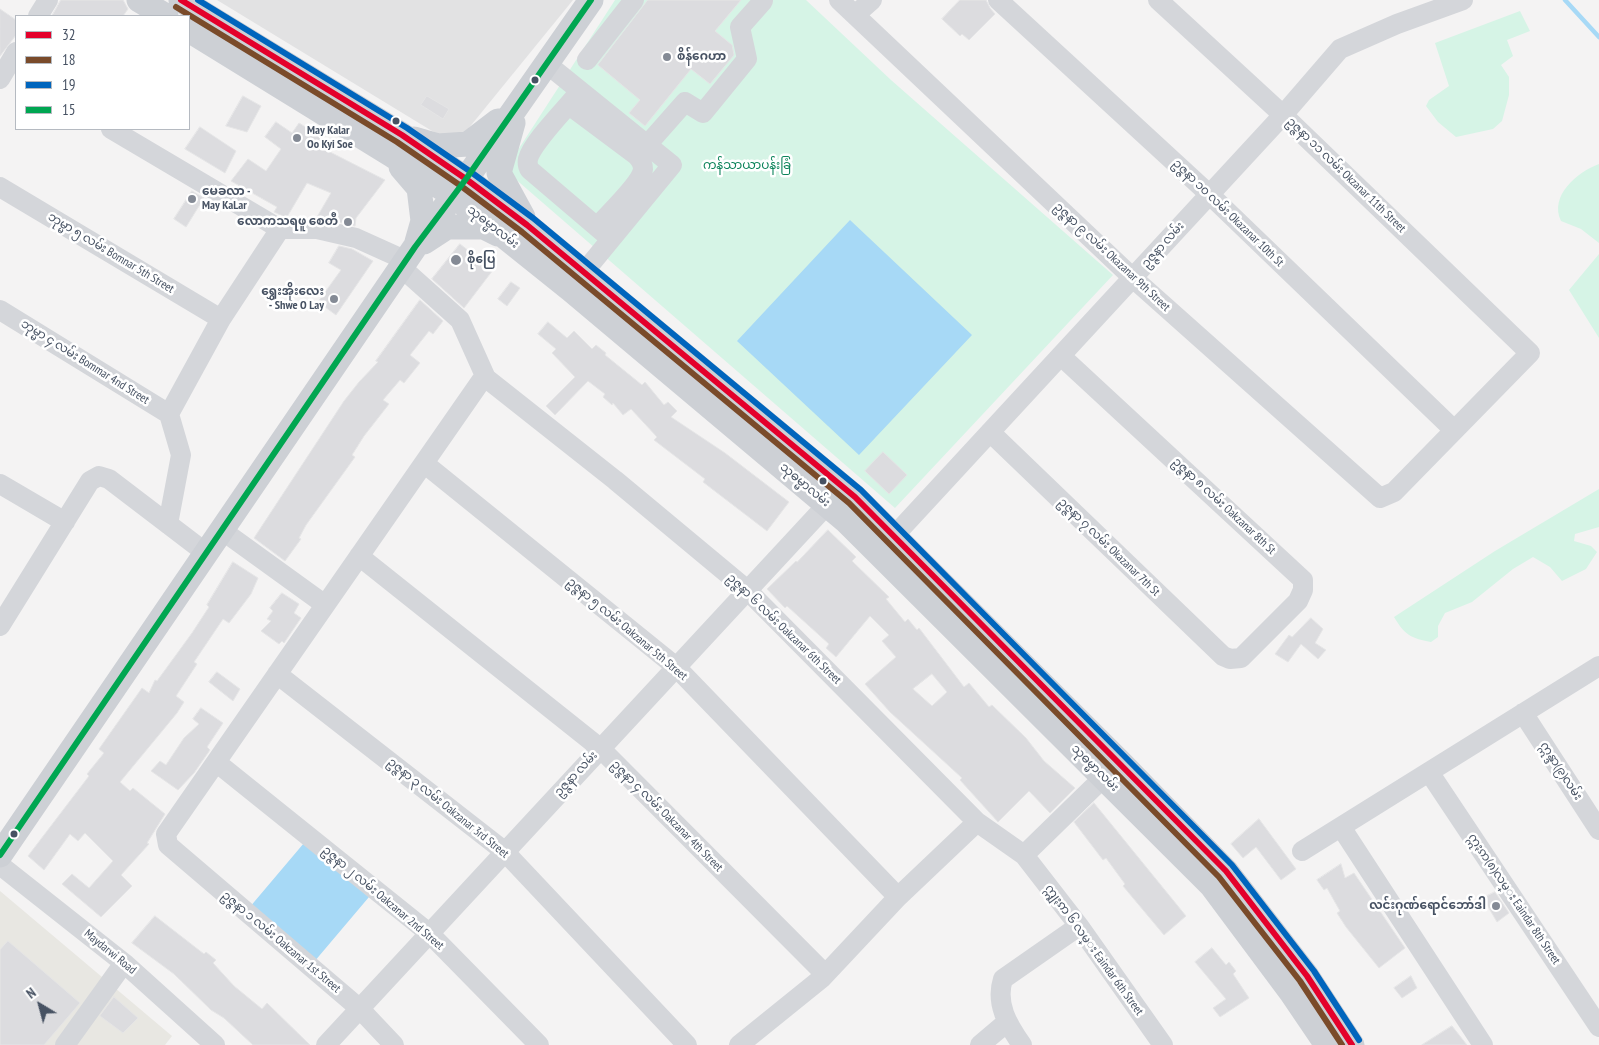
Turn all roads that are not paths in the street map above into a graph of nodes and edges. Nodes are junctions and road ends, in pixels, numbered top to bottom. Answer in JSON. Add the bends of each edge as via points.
{"nodes":[{"id":1,"x":48,"y":0,"type":"edge"},
{"id":2,"x":140,"y":0,"type":"edge"},
{"id":3,"x":182,"y":0,"type":"edge"},
{"id":4,"x":591,"y":0,"type":"edge"},
{"id":5,"x":634,"y":0,"type":"edge"},
{"id":6,"x":761,"y":0,"type":"edge"},
{"id":7,"x":839,"y":0,"type":"edge"},
{"id":8,"x":872,"y":0,"type":"edge"},
{"id":9,"x":998,"y":0,"type":"edge"},
{"id":10,"x":1158,"y":0,"type":"edge"},
{"id":11,"x":1463,"y":0,"type":"edge"},
{"id":12,"x":39,"y":15,"type":"edge"},
{"id":13,"x":164,"y":15,"type":"edge"},
{"id":14,"x":855,"y":15,"type":"junction"},
{"id":15,"x":190,"y":31,"type":"edge"},
{"id":16,"x":586,"y":60,"type":"dead end"},
{"id":17,"x":547,"y":64,"type":"junction"},
{"id":18,"x":575,"y":98,"type":"junction"},
{"id":19,"x":518,"y":106,"type":"junction"},
{"id":20,"x":1283,"y":115,"type":"junction"},
{"id":21,"x":113,"y":130,"type":"edge"},
{"id":22,"x":397,"y":145,"type":"junction"},
{"id":23,"x":647,"y":145,"type":"junction"},
{"id":24,"x":0,"y":187,"type":"edge"},
{"id":25,"x":460,"y":187,"type":"junction"},
{"id":26,"x":1209,"y":194,"type":"junction"},
{"id":27,"x":280,"y":229,"type":"junction"},
{"id":28,"x":604,"y":233,"type":"junction"},
{"id":29,"x":520,"y":234,"type":"junction"},
{"id":30,"x":408,"y":259,"type":"junction"},
{"id":31,"x":1134,"y":278,"type":"junction"},
{"id":32,"x":577,"y":281,"type":"junction"},
{"id":33,"x":0,"y":310,"type":"edge"},
{"id":34,"x":221,"y":319,"type":"junction"},
{"id":35,"x":1061,"y":356,"type":"junction"},
{"id":36,"x":486,"y":378,"type":"junction"},
{"id":37,"x":170,"y":414,"type":"junction"},
{"id":38,"x":1454,"y":430,"type":"junction"},
{"id":39,"x":990,"y":432,"type":"junction"},
{"id":40,"x":425,"y":464,"type":"junction"},
{"id":41,"x":0,"y":484,"type":"edge"},
{"id":42,"x":836,"y":495,"type":"junction"},
{"id":43,"x":65,"y":522,"type":"junction"},
{"id":44,"x":168,"y":524,"type":"junction"},
{"id":45,"x":223,"y":531,"type":"junction"},
{"id":46,"x":894,"y":536,"type":"junction"},
{"id":47,"x":206,"y":553,"type":"junction"},
{"id":48,"x":359,"y":556,"type":"junction"},
{"id":49,"x":746,"y":589,"type":"junction"},
{"id":50,"x":324,"y":604,"type":"junction"},
{"id":51,"x":3,"y":616,"type":"edge"},
{"id":52,"x":1230,"y":659,"type":"joint"},
{"id":53,"x":675,"y":666,"type":"junction"},
{"id":54,"x":1599,"y":666,"type":"edge"},
{"id":55,"x":277,"y":674,"type":"junction"},
{"id":56,"x":1523,"y":713,"type":"junction"},
{"id":57,"x":600,"y":748,"type":"junction"},
{"id":58,"x":216,"y":762,"type":"junction"},
{"id":59,"x":1429,"y":772,"type":"junction"},
{"id":60,"x":1104,"y":777,"type":"junction"},
{"id":61,"x":978,"y":822,"type":"junction"},
{"id":62,"x":1341,"y":827,"type":"junction"},
{"id":63,"x":1599,"y":830,"type":"edge"},
{"id":64,"x":504,"y":851,"type":"junction"},
{"id":65,"x":1302,"y":851,"type":"dead end"},
{"id":66,"x":0,"y":855,"type":"edge"},
{"id":67,"x":1024,"y":856,"type":"junction"},
{"id":68,"x":0,"y":865,"type":"edge"},
{"id":69,"x":898,"y":897,"type":"junction"},
{"id":70,"x":1079,"y":926,"type":"junction"},
{"id":71,"x":428,"y":932,"type":"junction"},
{"id":72,"x":124,"y":963,"type":"junction"},
{"id":73,"x":825,"y":974,"type":"junction"},
{"id":74,"x":359,"y":1008,"type":"junction"},
{"id":75,"x":1006,"y":1024,"type":"junction"},
{"id":76,"x":1599,"y":1027,"type":"edge"},
{"id":77,"x":65,"y":1045,"type":"edge"},
{"id":78,"x":214,"y":1045,"type":"edge"},
{"id":79,"x":326,"y":1045,"type":"edge"},
{"id":80,"x":394,"y":1045,"type":"edge"},
{"id":81,"x":539,"y":1045,"type":"edge"},
{"id":82,"x":687,"y":1045,"type":"edge"},
{"id":83,"x":739,"y":1045,"type":"edge"},
{"id":84,"x":980,"y":1045,"type":"edge"},
{"id":85,"x":1022,"y":1045,"type":"edge"},
{"id":86,"x":1163,"y":1045,"type":"edge"},
{"id":87,"x":1326,"y":1045,"type":"edge"},
{"id":88,"x":1352,"y":1045,"type":"edge"},
{"id":89,"x":1483,"y":1045,"type":"edge"}],
"edges":[{"from":1,"to":12,"type":"street"},
{"from":2,"to":13,"type":"main road"},
{"from":3,"to":22,"type":"main road","name":"သုဓမ္မာလမ်း"},
{"from":4,"to":17,"type":"main road"},
{"from":5,"to":16,"type":"street"},
{"from":6,"to":23,"type":"street","via":[[740,27],[747,59],[703,113],[685,102]]},
{"from":7,"to":14,"type":"street","name":"ဥဇ္ဇနာ ၉ လမ်း Okazanar 9th Street"},
{"from":8,"to":14,"type":"street"},
{"from":9,"to":26,"type":"street","name":"ဥဇ္ဇနာ ၁၀ လမ်း Okazanar 10th St"},
{"from":10,"to":20,"type":"street","name":"ဥဇ္ဇနာ ၁၁ လမ်း Okzanar 11th Street"},
{"from":11,"to":20,"type":"street","name":"ဥဇ္ဇနာ လမ်း","via":[[1340,49]]},
{"from":14,"to":31,"type":"street","name":"ဥဇ္ဇနာ ၉ လမ်း Okazanar 9th Street"},
{"from":15,"to":22,"type":"main road","name":"သုဓမ္မာလမ်း"},
{"from":17,"to":18,"type":"street"},
{"from":17,"to":19,"type":"main road"},
{"from":18,"to":23,"type":"street"},
{"from":18,"to":28,"type":"street","via":[[642,161],[638,180]]},
{"from":18,"to":28,"type":"street","via":[[536,145],[527,165]]},
{"from":19,"to":22,"type":"main road","via":[[468,144]]},
{"from":19,"to":25,"type":"main road"},
{"from":19,"to":29,"type":"main road","via":[[499,173]]},
{"from":20,"to":26,"type":"street","name":"ဥဇ္ဇနာ လမ်း"},
{"from":20,"to":38,"type":"street","name":"ဥဇ္ဇနာ ၁၁ လမ်း Okzanar 11th Street","via":[[1530,353]]},
{"from":21,"to":27,"type":"street"},
{"from":22,"to":25,"type":"main road","name":"သုဓမ္မာလမ်း"},
{"from":22,"to":30,"type":"main road","via":[[418,188],[423,221]]},
{"from":23,"to":28,"type":"street","via":[[672,165]]},
{"from":24,"to":34,"type":"street","name":"ဘုမ္မာ ၅ လမ်း Bomnar 5th Street"},
{"from":25,"to":29,"type":"main road","name":"သုဓမ္မာလမ်း"},
{"from":25,"to":30,"type":"main road"},
{"from":26,"to":31,"type":"street","name":"ဥဇ္ဇနာ လမ်း"},
{"from":26,"to":38,"type":"street","name":"ဥဇ္ဇနာ ၁၀ လမ်း Okazanar 10th St"},
{"from":27,"to":30,"type":"street","via":[[317,229],[356,238]]},
{"from":27,"to":34,"type":"street"},
{"from":28,"to":32,"type":"street"},
{"from":29,"to":30,"type":"main road","via":[[484,227],[446,227]]},
{"from":29,"to":32,"type":"main road","name":"သုဓမ္မာလမ်း"},
{"from":30,"to":36,"type":"street","via":[[460,320]]},
{"from":30,"to":45,"type":"main road"},
{"from":31,"to":35,"type":"street","name":"ဥဇ္ဇနာ လမ်း"},
{"from":31,"to":38,"type":"street","name":"ဥဇ္ဇနာ ၉ လမ်း Okazanar 9th Street","via":[[1380,498],[1394,492]]},
{"from":32,"to":42,"type":"main road","name":"သုဓမ္မာလမ်း"},
{"from":33,"to":37,"type":"street","name":"ဘုမ္မာ ၄ လမ်း Bommar 4nd Street"},
{"from":34,"to":37,"type":"street"},
{"from":35,"to":39,"type":"street","name":"ဥဇ္ဇနာ လမ်း"},
{"from":35,"to":52,"type":"street","name":"ဥဇ္ဇနာ ၈ လမ်း Oakzanar 8th St","via":[[1303,580],[1298,601],[1241,658]]},
{"from":36,"to":40,"type":"street"},
{"from":36,"to":49,"type":"street","name":"ဥဇ္ဇနာ ၆ လမ်း Oakzanar 6th Street"},
{"from":37,"to":44,"type":"street","via":[[181,455]]},
{"from":39,"to":46,"type":"street","name":"ဥဇ္ဇနာ လမ်း"},
{"from":39,"to":52,"type":"street","name":"ဥဇ္ဇနာ ၇ လမ်း Okazanar 7th St","via":[[1223,656]]},
{"from":40,"to":48,"type":"street"},
{"from":40,"to":53,"type":"street","name":"ဥဇ္ဇနာ ၅ လမ်း Oakzanar 5th Street"},
{"from":41,"to":43,"type":"street"},
{"from":42,"to":46,"type":"main road","name":"သုဓမ္မာလမ်း"},
{"from":42,"to":49,"type":"street","name":"ဥဇ္ဇနာ လမ်း"},
{"from":42,"to":60,"type":"main road","name":"သုဓမ္မာလမ်း"},
{"from":43,"to":44,"type":"street","via":[[90,481],[99,476],[109,479]]},
{"from":43,"to":51,"type":"street"},
{"from":44,"to":47,"type":"street"},
{"from":45,"to":47,"type":"main road"},
{"from":45,"to":50,"type":"street"},
{"from":46,"to":88,"type":"main road","name":"သုဓမ္မာလမ်း","via":[[1226,871],[1307,976]]},
{"from":47,"to":66,"type":"main road"},
{"from":48,"to":50,"type":"street"},
{"from":48,"to":57,"type":"street","name":"ဥဇ္ဇနာ ၄ လမ်း Oakzanar 4th Street"},
{"from":49,"to":53,"type":"street","name":"ဥဇ္ဇနာ လမ်း"},
{"from":49,"to":61,"type":"street","name":"ဥဇ္ဇနာ ၆ လမ်း Oakzanar 6th Street"},
{"from":50,"to":55,"type":"street"},
{"from":53,"to":57,"type":"street","name":"ဥဇ္ဇနာ လမ်း"},
{"from":53,"to":69,"type":"street","name":"ဥဇ္ဇနာ ၅ လမ်း Oakzanar 5th Street"},
{"from":54,"to":56,"type":"street"},
{"from":55,"to":58,"type":"street"},
{"from":55,"to":64,"type":"street","name":"ဥဇ္ဇနာ ၃ လမ်း Oakzanar 3rd Street"},
{"from":56,"to":59,"type":"street"},
{"from":56,"to":63,"type":"street","name":"ဣန္ဒာ(၉)လမ်း"},
{"from":57,"to":64,"type":"street","name":"ဥဇ္ဇနာ လမ်း"},
{"from":57,"to":73,"type":"street","name":"ဥဇ္ဇနာ ၄ လမ်း Oakzanar 4th Street"},
{"from":58,"to":71,"type":"street","name":"ဥဇ္ဇနာ ၂ လမ်း Oakzanar 2nd Street"},
{"from":58,"to":74,"type":"street","name":"ဥဇ္ဇနာ ၁ လမ်း Oakzanar 1st Street","via":[[166,834],[168,845]]},
{"from":59,"to":62,"type":"street"},
{"from":59,"to":76,"type":"street","name":"ဣႏၵာ(၈)လမ္း Eaindar 8th Street"},
{"from":60,"to":67,"type":"street"},
{"from":60,"to":87,"type":"main road","name":"သုဓမ္မာလမ်း","via":[[1212,886]]},
{"from":61,"to":67,"type":"street","name":"ဥဇ္ဇနာ ၆ လမ်း Oakzanar 6th Street"},
{"from":61,"to":69,"type":"street"},
{"from":62,"to":65,"type":"street"},
{"from":62,"to":89,"type":"street"},
{"from":64,"to":71,"type":"street","name":"ဥဇ္ဇနာ လမ်း"},
{"from":64,"to":82,"type":"street","name":"ဥဇ္ဇနာ ၃ လမ်း Oakzanar 3rd Street"},
{"from":67,"to":70,"type":"street","name":"ဣျႏၵာ ၆ လမ္း Eaindar 6th Street"},
{"from":68,"to":72,"type":"street","name":"Maydarwi Road"},
{"from":69,"to":73,"type":"street"},
{"from":70,"to":75,"type":"street","via":[[1004,980],[999,992]]},
{"from":70,"to":86,"type":"street","name":"ဣျႏၵာ ၆ လမ္း Eaindar 6th Street"},
{"from":71,"to":74,"type":"street","name":"ဥဇ္ဇနာ လမ်း"},
{"from":71,"to":81,"type":"street","name":"ဥဇ္ဇနာ ၂ လမ်း Oakzanar 2nd Street"},
{"from":72,"to":77,"type":"street"},
{"from":72,"to":78,"type":"street","name":"Maydarwi Road"},
{"from":73,"to":83,"type":"street"},
{"from":74,"to":79,"type":"street","name":"ဥဇ္ဇနာ လမ်း"},
{"from":74,"to":80,"type":"street","name":"ဥဇ္ဇနာ ၁ လမ်း Oakzanar 1st Street"},
{"from":75,"to":84,"type":"street"},
{"from":75,"to":85,"type":"street"}]}
